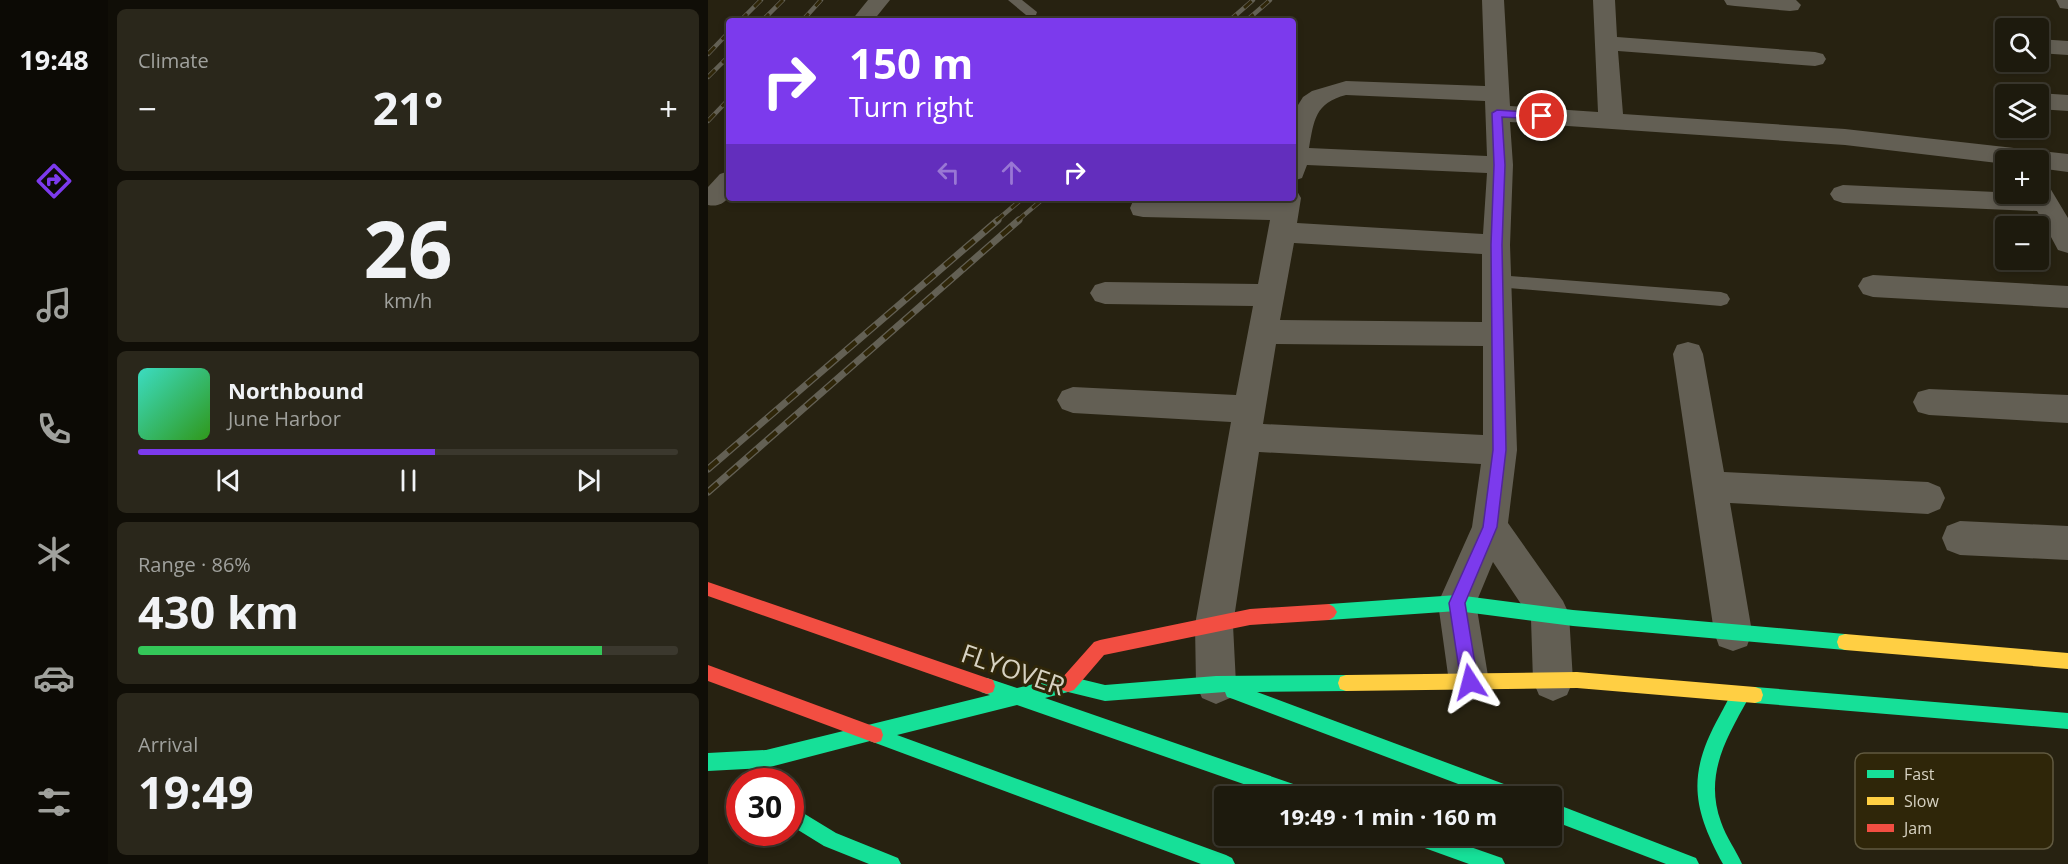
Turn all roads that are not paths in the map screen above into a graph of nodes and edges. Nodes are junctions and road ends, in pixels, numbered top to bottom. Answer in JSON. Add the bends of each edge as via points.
{"nodes":[{"id":1,"x":879,"y":0,"type":"edge"},
{"id":2,"x":1014,"y":0,"type":"edge"},
{"id":3,"x":1494,"y":0,"type":"edge"},
{"id":4,"x":1604,"y":0,"type":"edge"},
{"id":5,"x":1735,"y":0,"type":"edge"},
{"id":6,"x":1790,"y":5,"type":"dead end"},
{"id":7,"x":1031,"y":12,"type":"dead end"},
{"id":8,"x":864,"y":18,"type":"edge"},
{"id":9,"x":1607,"y":44,"type":"junction"},
{"id":10,"x":2049,"y":47,"type":"edge"},
{"id":11,"x":2068,"y":48,"type":"edge"},
{"id":12,"x":1815,"y":59,"type":"dead end"},
{"id":13,"x":2049,"y":102,"type":"edge"},
{"id":14,"x":1496,"y":104,"type":"junction"},
{"id":15,"x":2068,"y":104,"type":"edge"},
{"id":16,"x":1611,"y":121,"type":"junction"},
{"id":17,"x":1296,"y":156,"type":"edge"},
{"id":18,"x":1995,"y":156,"type":"edge"},
{"id":19,"x":2049,"y":162,"type":"edge"},
{"id":20,"x":2068,"y":163,"type":"edge"},
{"id":21,"x":1296,"y":164,"type":"edge"},
{"id":22,"x":1500,"y":165,"type":"junction"},
{"id":23,"x":1843,"y":194,"type":"dead end"},
{"id":24,"x":1995,"y":195,"type":"edge"},
{"id":25,"x":2047,"y":204,"type":"edge"},
{"id":26,"x":1143,"y":208,"type":"dead end"},
{"id":27,"x":1285,"y":214,"type":"edge"},
{"id":28,"x":2068,"y":243,"type":"edge"},
{"id":29,"x":1496,"y":245,"type":"junction"},
{"id":30,"x":1497,"y":281,"type":"junction"},
{"id":31,"x":1873,"y":286,"type":"dead end"},
{"id":32,"x":1105,"y":293,"type":"dead end"},
{"id":33,"x":1270,"y":295,"type":"junction"},
{"id":34,"x":2068,"y":297,"type":"edge"},
{"id":35,"x":1721,"y":299,"type":"dead end"},
{"id":36,"x":1264,"y":332,"type":"junction"},
{"id":37,"x":1498,"y":334,"type":"junction"},
{"id":38,"x":1688,"y":354,"type":"dead end"},
{"id":39,"x":1073,"y":400,"type":"dead end"},
{"id":40,"x":1929,"y":402,"type":"dead end"},
{"id":41,"x":2068,"y":409,"type":"edge"},
{"id":42,"x":1247,"y":423,"type":"junction"},
{"id":43,"x":1500,"y":450,"type":"junction"},
{"id":44,"x":1710,"y":487,"type":"junction"},
{"id":45,"x":1928,"y":498,"type":"dead end"},
{"id":46,"x":1490,"y":527,"type":"junction"},
{"id":47,"x":1960,"y":538,"type":"dead end"},
{"id":48,"x":2068,"y":543,"type":"edge"},
{"id":49,"x":708,"y":589,"type":"edge"},
{"id":50,"x":1457,"y":603,"type":"junction"},
{"id":51,"x":1550,"y":614,"type":"junction"},
{"id":52,"x":1214,"y":625,"type":"junction"},
{"id":53,"x":1733,"y":632,"type":"junction"},
{"id":54,"x":2068,"y":661,"type":"edge"},
{"id":55,"x":708,"y":674,"type":"edge"},
{"id":56,"x":1553,"y":681,"type":"junction"},
{"id":57,"x":1470,"y":682,"type":"junction"},
{"id":58,"x":1068,"y":684,"type":"junction"},
{"id":59,"x":1216,"y":684,"type":"junction"},
{"id":60,"x":1742,"y":693,"type":"junction"},
{"id":61,"x":2068,"y":721,"type":"edge"},
{"id":62,"x":711,"y":763,"type":"edge"},
{"id":63,"x":726,"y":772,"type":"edge"},
{"id":64,"x":1273,"y":786,"type":"edge"},
{"id":65,"x":1486,"y":786,"type":"edge"},
{"id":66,"x":1562,"y":815,"type":"edge"},
{"id":67,"x":804,"y":823,"type":"edge"},
{"id":68,"x":1443,"y":846,"type":"edge"},
{"id":69,"x":892,"y":864,"type":"edge"},
{"id":70,"x":1226,"y":864,"type":"edge"},
{"id":71,"x":1496,"y":864,"type":"edge"},
{"id":72,"x":1690,"y":864,"type":"edge"},
{"id":73,"x":1733,"y":864,"type":"edge"}],
"edges":[{"from":1,"to":8,"type":"street"},
{"from":2,"to":7,"type":"lane"},
{"from":3,"to":14,"type":"street"},
{"from":4,"to":9,"type":"street"},
{"from":5,"to":6,"type":"street"},
{"from":9,"to":12,"type":"street"},
{"from":9,"to":16,"type":"street"},
{"from":10,"to":11,"type":"street"},
{"from":13,"to":15,"type":"street"},
{"from":14,"to":16,"type":"street"},
{"from":14,"to":17,"type":"street","via":[[1346,88],[1333,91],[1308,107]]},
{"from":14,"to":22,"type":"street"},
{"from":16,"to":18,"type":"street","via":[[1845,137]]},
{"from":19,"to":20,"type":"street"},
{"from":21,"to":22,"type":"street"},
{"from":22,"to":29,"type":"street"},
{"from":23,"to":24,"type":"street"},
{"from":25,"to":28,"type":"street"},
{"from":26,"to":27,"type":"street"},
{"from":27,"to":29,"type":"street"},
{"from":27,"to":33,"type":"street"},
{"from":29,"to":30,"type":"street"},
{"from":30,"to":35,"type":"lane"},
{"from":30,"to":37,"type":"street"},
{"from":31,"to":34,"type":"street"},
{"from":32,"to":33,"type":"street"},
{"from":33,"to":36,"type":"street"},
{"from":36,"to":37,"type":"street"},
{"from":36,"to":42,"type":"street"},
{"from":37,"to":43,"type":"street"},
{"from":38,"to":44,"type":"street"},
{"from":39,"to":42,"type":"street"},
{"from":40,"to":41,"type":"street"},
{"from":42,"to":43,"type":"street"},
{"from":42,"to":52,"type":"street"},
{"from":43,"to":46,"type":"street"},
{"from":44,"to":45,"type":"street"},
{"from":44,"to":53,"type":"street"},
{"from":46,"to":50,"type":"street"},
{"from":46,"to":51,"type":"street"},
{"from":47,"to":48,"type":"street"},
{"from":49,"to":64,"type":"street","name":"FLYOVER"},
{"from":50,"to":51,"type":"street"},
{"from":50,"to":52,"type":"street","via":[[1250,617]]},
{"from":50,"to":57,"type":"street"},
{"from":51,"to":53,"type":"street"},
{"from":51,"to":56,"type":"street"},
{"from":52,"to":58,"type":"street","via":[[1100,648]]},
{"from":52,"to":59,"type":"street"},
{"from":53,"to":54,"type":"street"},
{"from":55,"to":70,"type":"street"},
{"from":56,"to":57,"type":"street"},
{"from":56,"to":60,"type":"street"},
{"from":57,"to":59,"type":"street"},
{"from":58,"to":59,"type":"street","via":[[1105,693]]},
{"from":58,"to":62,"type":"street","via":[[766,759]]},
{"from":59,"to":65,"type":"street"},
{"from":60,"to":61,"type":"street"},
{"from":60,"to":73,"type":"street","via":[[1712,746],[1702,779],[1710,819]]},
{"from":62,"to":63,"type":"street"},
{"from":66,"to":72,"type":"street"},
{"from":67,"to":69,"type":"street","via":[[830,840]]},
{"from":68,"to":71,"type":"street"}]}
